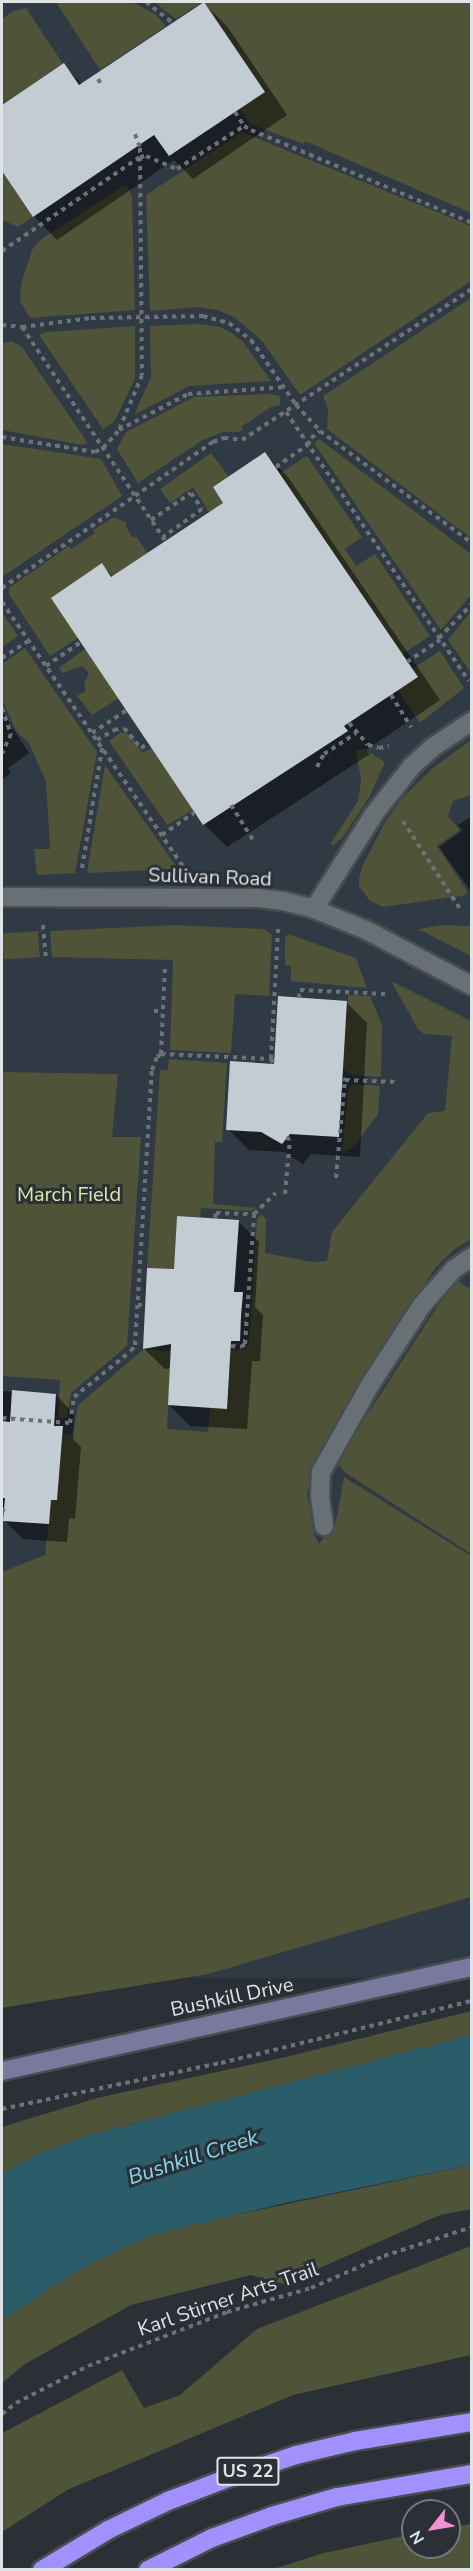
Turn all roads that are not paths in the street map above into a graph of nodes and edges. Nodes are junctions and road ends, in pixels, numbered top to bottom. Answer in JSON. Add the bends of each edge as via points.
{"nodes":[{"id":1,"x":471,"y":721,"type":"edge"},
{"id":2,"x":2,"y":897,"type":"edge"},
{"id":3,"x":314,"y":909,"type":"junction"},
{"id":4,"x":471,"y":986,"type":"edge"},
{"id":5,"x":471,"y":1257,"type":"edge"},
{"id":6,"x":324,"y":1526,"type":"dead end"},
{"id":7,"x":471,"y":1967,"type":"edge"},
{"id":8,"x":2,"y":2071,"type":"edge"},
{"id":9,"x":471,"y":2422,"type":"edge"},
{"id":10,"x":471,"y":2474,"type":"edge"},
{"id":11,"x":42,"y":2570,"type":"edge"},
{"id":12,"x":148,"y":2570,"type":"edge"}],
"edges":[{"from":1,"to":3,"type":"street","via":[[412,766]]},
{"from":2,"to":3,"type":"street","name":"Sullivan Road","via":[[258,898]]},
{"from":3,"to":4,"type":"street","name":"Sullivan Road","via":[[366,930]]},
{"from":5,"to":6,"type":"street","via":[[454,1269],[422,1305],[370,1385],[321,1472]]},
{"from":7,"to":8,"type":"street","name":"Bushkill Drive"},
{"from":9,"to":11,"type":"highway","number":"US 22","via":[[355,2440],[228,2478],[108,2530]]},
{"from":10,"to":12,"type":"highway","number":"US 22","via":[[406,2483],[304,2506],[212,2538]]}]}
